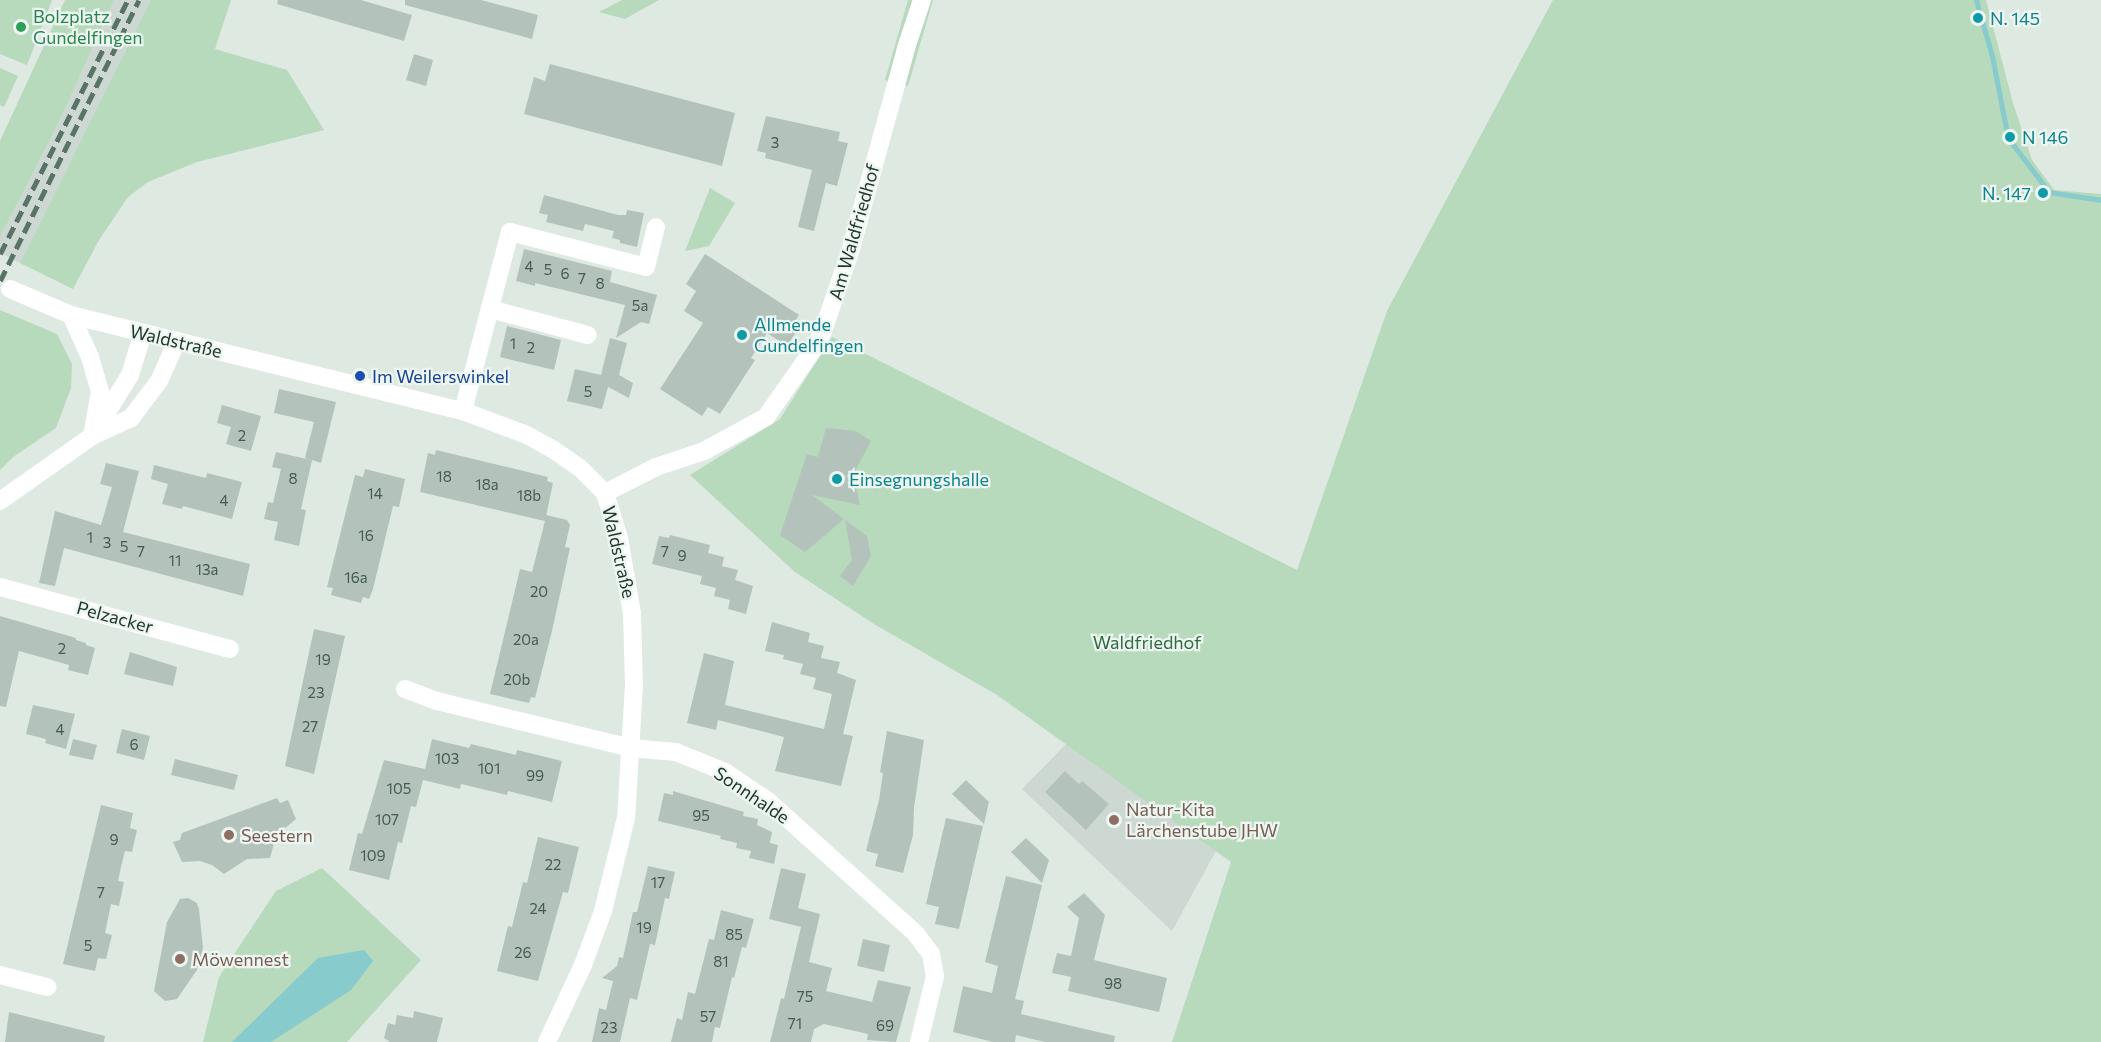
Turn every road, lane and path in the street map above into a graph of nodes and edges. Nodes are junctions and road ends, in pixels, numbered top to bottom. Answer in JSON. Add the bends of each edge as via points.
{"nodes":[{"id":1,"x":922,"y":0,"type":"edge"},
{"id":2,"x":656,"y":227,"type":"dead end"},
{"id":3,"x":10,"y":289,"type":"dead end"},
{"id":4,"x":490,"y":309,"type":"junction"},
{"id":5,"x":70,"y":315,"type":"junction"},
{"id":6,"x":143,"y":333,"type":"junction"},
{"id":7,"x":588,"y":335,"type":"dead end"},
{"id":8,"x":177,"y":341,"type":"junction"},
{"id":9,"x":463,"y":411,"type":"junction"},
{"id":10,"x":92,"y":436,"type":"junction"},
{"id":11,"x":605,"y":493,"type":"junction"},
{"id":12,"x":0,"y":501,"type":"edge"},
{"id":13,"x":0,"y":586,"type":"edge"},
{"id":14,"x":230,"y":649,"type":"dead end"},
{"id":15,"x":405,"y":689,"type":"dead end"},
{"id":16,"x":631,"y":748,"type":"junction"},
{"id":17,"x":0,"y":975,"type":"edge"},
{"id":18,"x":47,"y":987,"type":"dead end"},
{"id":19,"x":547,"y":1042,"type":"edge"},
{"id":20,"x":919,"y":1042,"type":"edge"}],
"edges":[{"from":1,"to":11,"type":"street","name":"Am Waldfriedhof","via":[[841,279],[813,350],[766,417],[704,451],[656,467]]},
{"from":2,"to":4,"type":"street","via":[[646,267],[510,232]]},
{"from":3,"to":5,"type":"street","name":"Waldstraße"},
{"from":4,"to":7,"type":"street"},
{"from":4,"to":9,"type":"street"},
{"from":5,"to":6,"type":"street","name":"Waldstraße"},
{"from":5,"to":10,"type":"street","via":[[90,357],[100,392]]},
{"from":6,"to":8,"type":"street","name":"Waldstraße"},
{"from":6,"to":10,"type":"street","via":[[130,375]]},
{"from":8,"to":9,"type":"street","name":"Waldstraße"},
{"from":8,"to":10,"type":"street","via":[[159,381],[131,418]]},
{"from":9,"to":11,"type":"street","name":"Waldstraße","via":[[527,435],[554,450]]},
{"from":10,"to":12,"type":"street"},
{"from":11,"to":16,"type":"street","name":"Waldstraße","via":[[619,538],[632,614]]},
{"from":13,"to":14,"type":"street","name":"Pelzacker"},
{"from":15,"to":16,"type":"street","name":"Sonnhalde","via":[[437,701]]},
{"from":16,"to":19,"type":"street","name":"Waldstraße","via":[[626,818],[603,911]]},
{"from":16,"to":20,"type":"street","name":"Sonnhalde","via":[[676,753],[725,772],[789,818],[916,934],[931,954],[935,969]]},
{"from":17,"to":18,"type":"street"}]}
